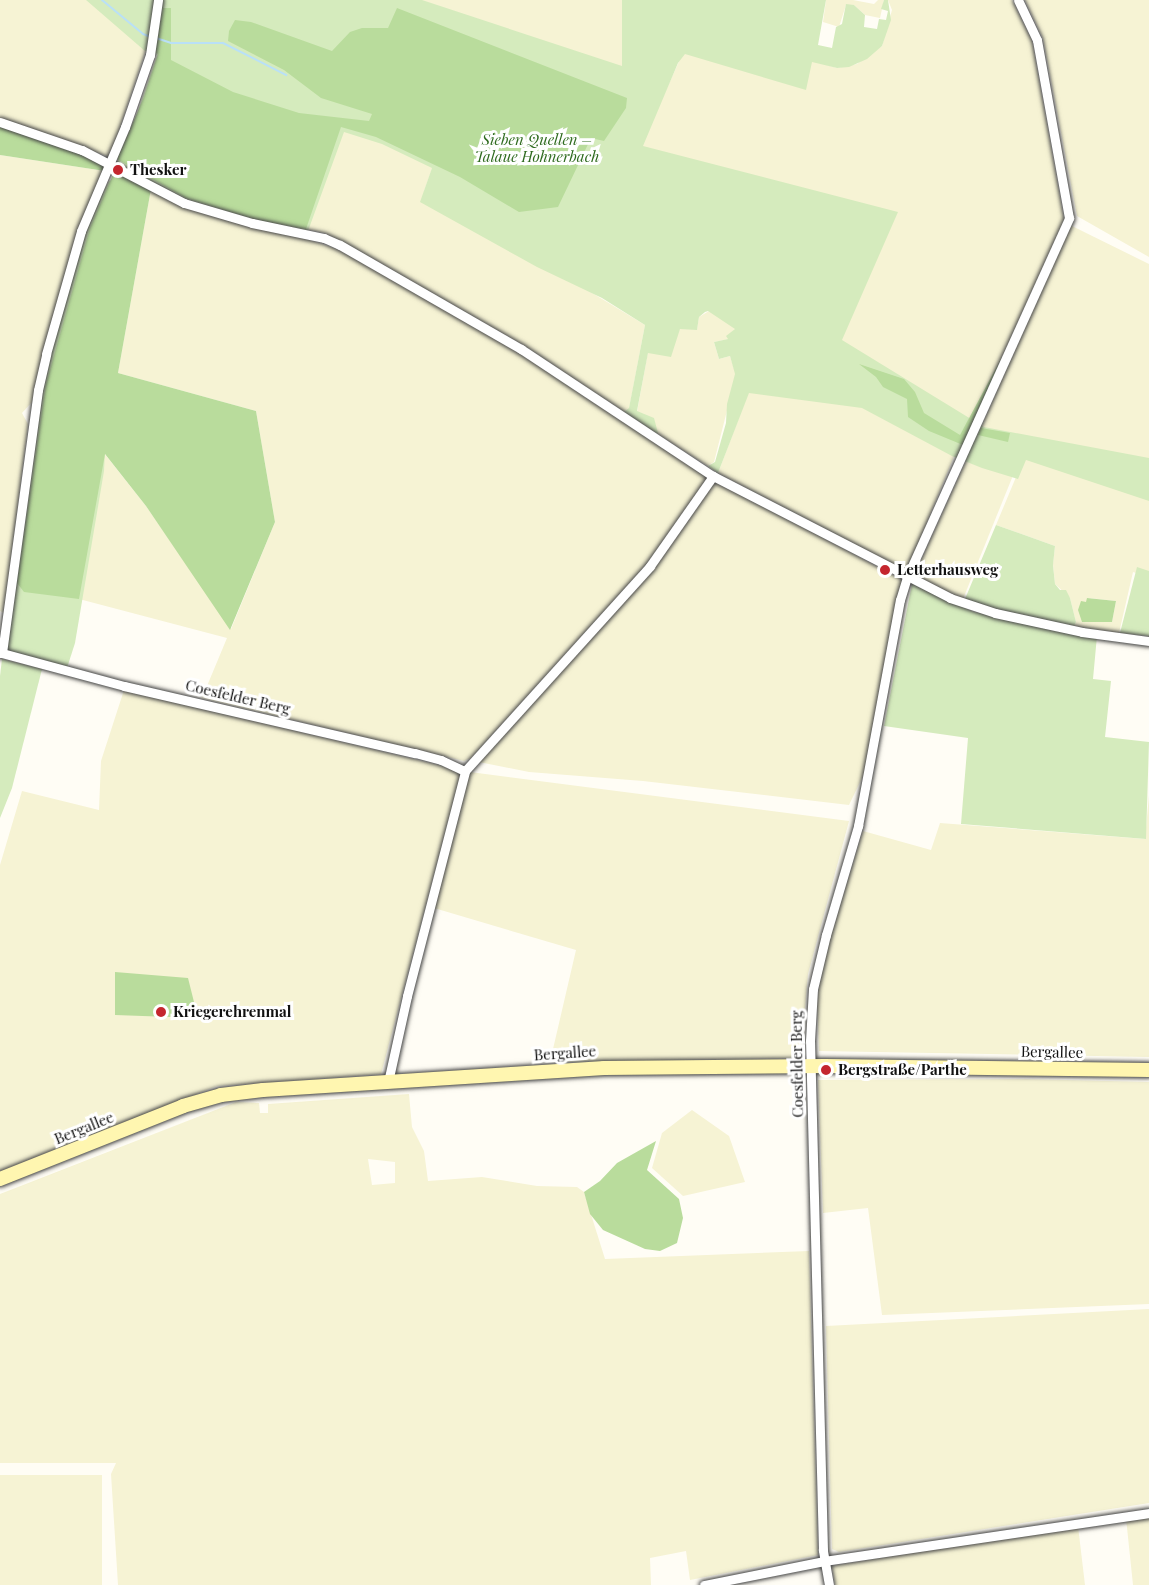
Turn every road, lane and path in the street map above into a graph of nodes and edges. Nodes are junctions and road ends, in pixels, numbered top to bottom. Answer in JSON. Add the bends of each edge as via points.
{"nodes":[{"id":1,"x":158,"y":0,"type":"edge"},
{"id":2,"x":1018,"y":0,"type":"edge"},
{"id":3,"x":0,"y":122,"type":"edge"},
{"id":4,"x":111,"y":163,"type":"junction"},
{"id":5,"x":713,"y":476,"type":"junction"},
{"id":6,"x":907,"y":577,"type":"junction"},
{"id":7,"x":1149,"y":641,"type":"edge"},
{"id":8,"x":1,"y":653,"type":"edge"},
{"id":9,"x":465,"y":771,"type":"junction"},
{"id":10,"x":811,"y":1066,"type":"junction"},
{"id":11,"x":1149,"y":1070,"type":"edge"},
{"id":12,"x":388,"y":1082,"type":"junction"},
{"id":13,"x":0,"y":1179,"type":"edge"},
{"id":14,"x":1149,"y":1513,"type":"edge"},
{"id":15,"x":824,"y":1561,"type":"junction"},
{"id":16,"x":704,"y":1585,"type":"edge"},
{"id":17,"x":829,"y":1585,"type":"edge"}],
"edges":[{"from":1,"to":4,"type":"street","via":[[150,55]]},
{"from":2,"to":6,"type":"street","name":"Coesfelder Berg","via":[[1037,40],[1069,218]]},
{"from":3,"to":4,"type":"street","via":[[47,136]]},
{"from":4,"to":5,"type":"street","via":[[184,202],[340,245],[529,354]]},
{"from":4,"to":8,"type":"street","via":[[81,231],[46,354]]},
{"from":5,"to":6,"type":"street"},
{"from":5,"to":9,"type":"street","via":[[651,566]]},
{"from":6,"to":7,"type":"street","via":[[973,607],[1082,632]]},
{"from":6,"to":10,"type":"street","name":"Coesfelder Berg","via":[[858,826],[818,964],[811,1012]]},
{"from":8,"to":9,"type":"street","name":"Coesfelder Berg","via":[[124,686],[415,753]]},
{"from":9,"to":12,"type":"street"},
{"from":10,"to":11,"type":"street","name":"Bergallee"},
{"from":10,"to":12,"type":"street","name":"Bergallee","via":[[604,1068]]},
{"from":10,"to":15,"type":"street","name":"Coesfelder Berg"},
{"from":12,"to":13,"type":"street","name":"Bergallee","via":[[263,1090],[209,1098]]},
{"from":14,"to":15,"type":"street"},
{"from":15,"to":16,"type":"street"},
{"from":15,"to":17,"type":"street","name":"Coesfelder Berg"}]}
